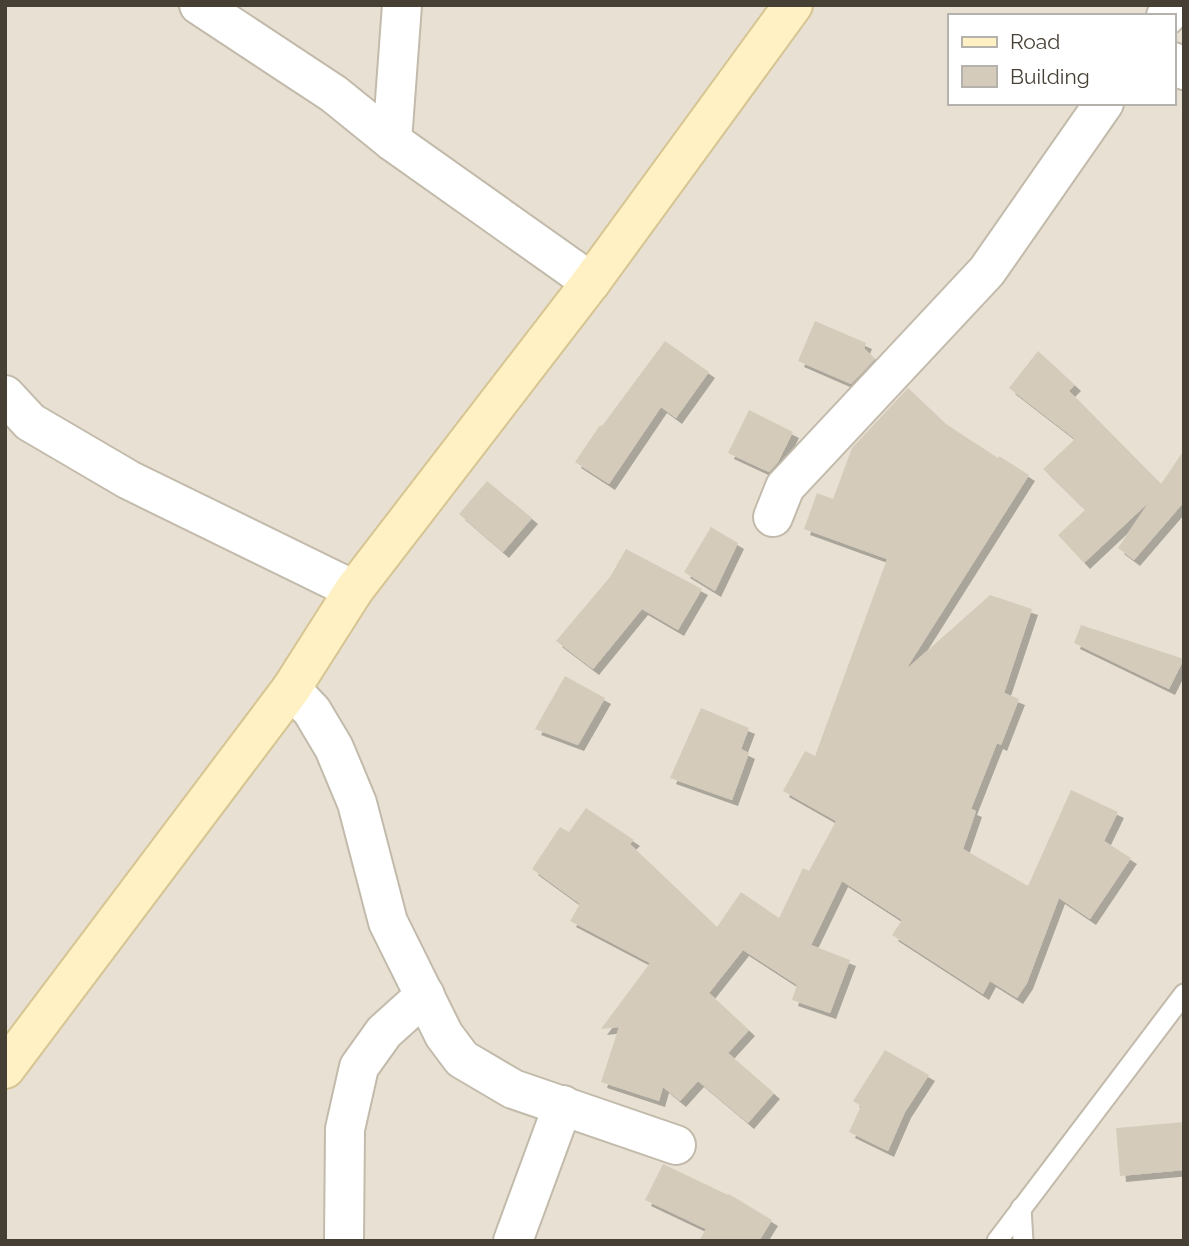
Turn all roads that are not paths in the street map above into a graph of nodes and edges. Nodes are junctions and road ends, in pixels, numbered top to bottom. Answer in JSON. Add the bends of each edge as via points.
{"nodes":[{"id":1,"x":199,"y":5,"type":"edge"},
{"id":2,"x":402,"y":5,"type":"edge"},
{"id":3,"x":793,"y":5,"type":"edge"},
{"id":4,"x":1103,"y":105,"type":"edge"},
{"id":5,"x":392,"y":141,"type":"junction"},
{"id":6,"x":591,"y":282,"type":"junction"},
{"id":7,"x":5,"y":396,"type":"edge"},
{"id":8,"x":773,"y":517,"type":"dead end"},
{"id":9,"x":354,"y":590,"type":"junction"},
{"id":10,"x":291,"y":689,"type":"junction"},
{"id":11,"x":1184,"y":994,"type":"edge"},
{"id":12,"x":425,"y":995,"type":"junction"},
{"id":13,"x":5,"y":1069,"type":"edge"},
{"id":14,"x":563,"y":1105,"type":"junction"},
{"id":15,"x":676,"y":1145,"type":"dead end"},
{"id":16,"x":1021,"y":1208,"type":"junction"},
{"id":17,"x":344,"y":1241,"type":"edge"},
{"id":18,"x":513,"y":1241,"type":"edge"},
{"id":19,"x":997,"y":1241,"type":"edge"},
{"id":20,"x":1023,"y":1241,"type":"edge"}],
"edges":[{"from":1,"to":5,"type":"street","via":[[334,94]]},
{"from":2,"to":5,"type":"street"},
{"from":3,"to":6,"type":"street"},
{"from":4,"to":8,"type":"street","via":[[987,271],[785,487]]},
{"from":5,"to":6,"type":"street"},
{"from":6,"to":9,"type":"street"},
{"from":7,"to":9,"type":"street","via":[[30,422],[130,480]]},
{"from":9,"to":10,"type":"street"},
{"from":10,"to":12,"type":"street","via":[[312,710],[334,748],[357,803],[388,922]]},
{"from":10,"to":13,"type":"street"},
{"from":11,"to":16,"type":"lane"},
{"from":12,"to":14,"type":"street","via":[[444,1035],[462,1059],[513,1089]]},
{"from":12,"to":17,"type":"street","via":[[384,1032],[359,1067],[345,1129]]},
{"from":14,"to":15,"type":"street"},
{"from":14,"to":18,"type":"street"},
{"from":16,"to":19,"type":"lane"},
{"from":16,"to":20,"type":"lane"}]}
